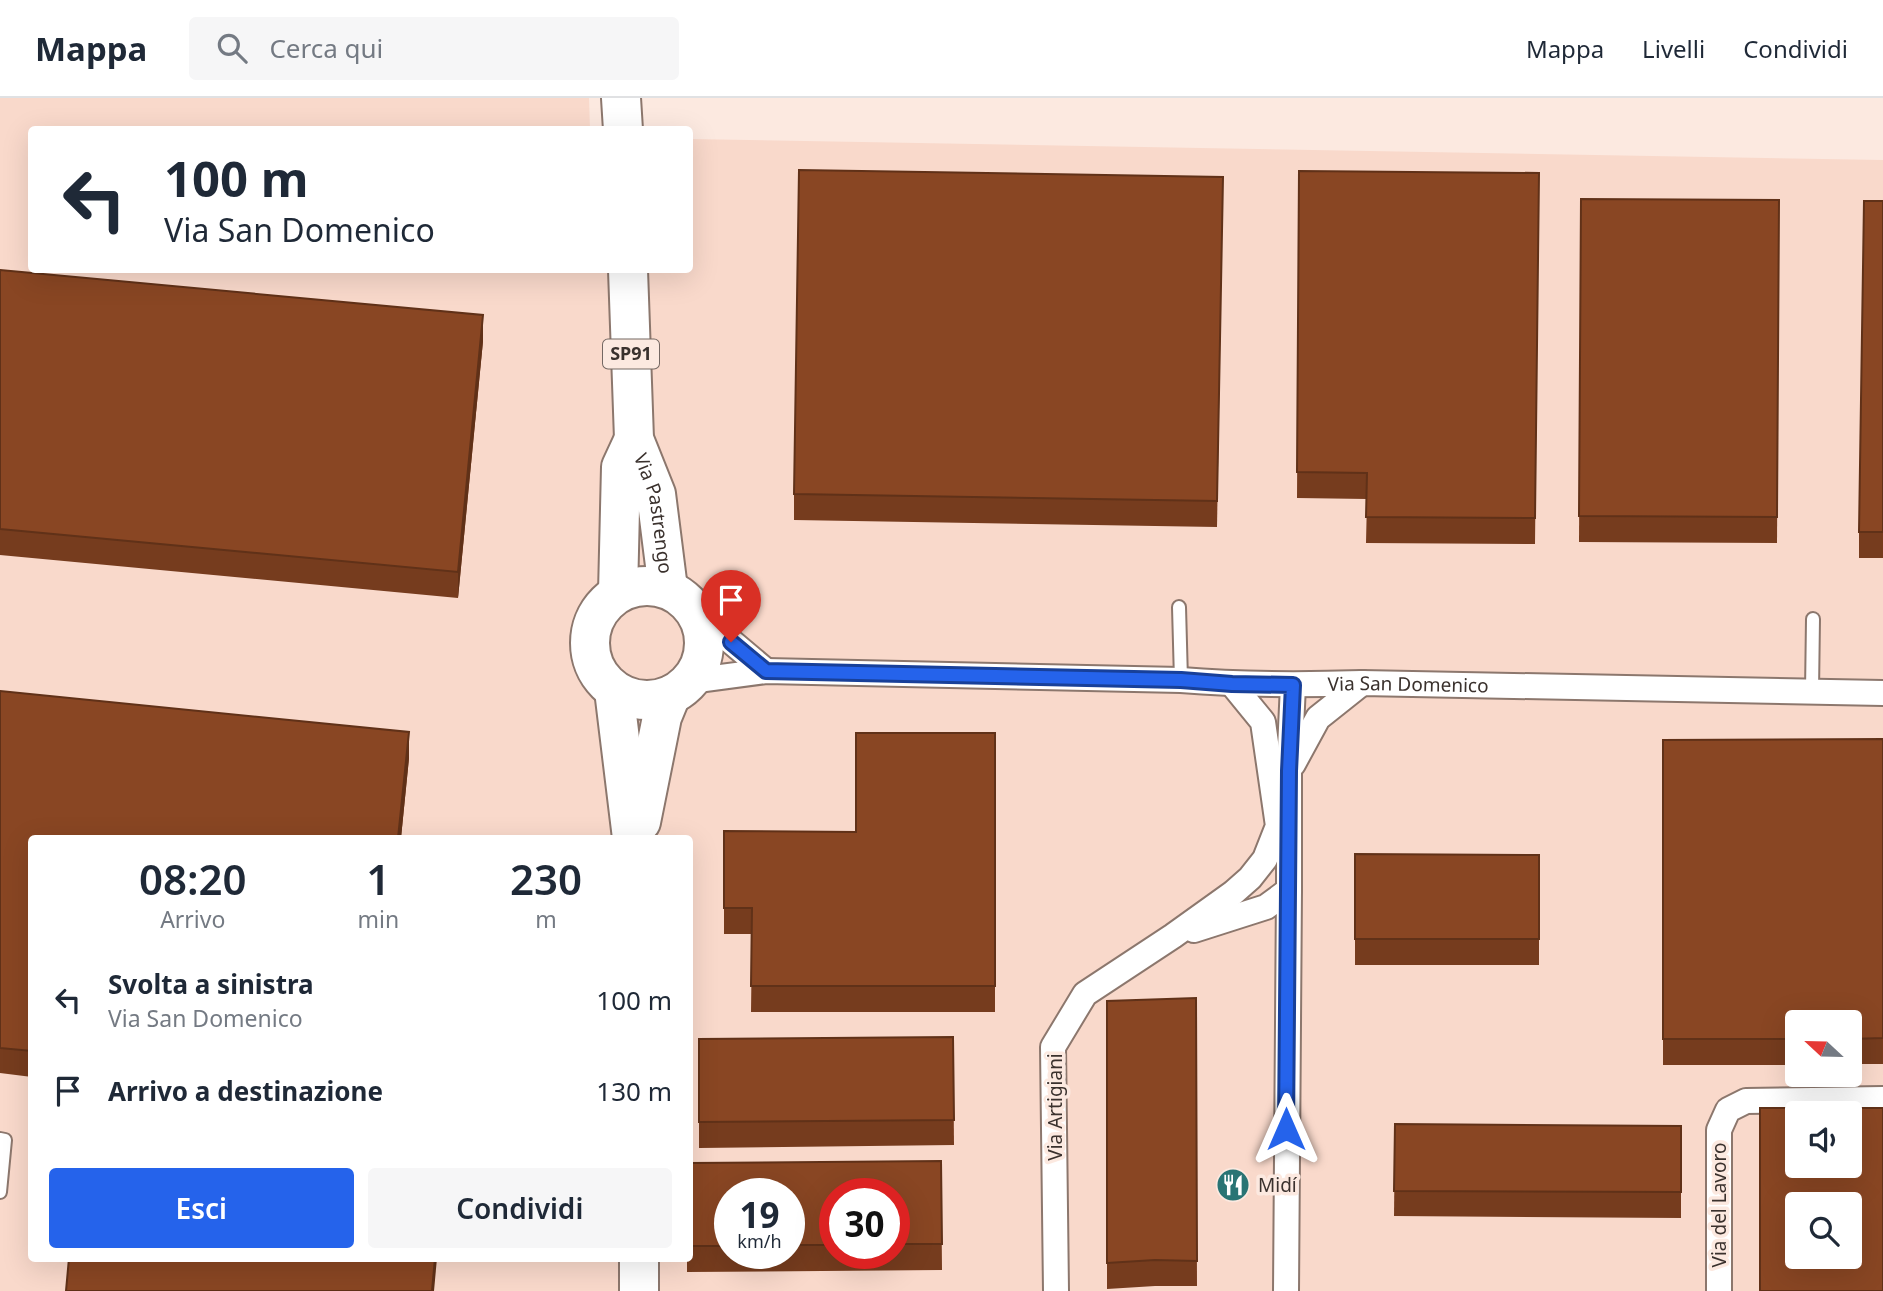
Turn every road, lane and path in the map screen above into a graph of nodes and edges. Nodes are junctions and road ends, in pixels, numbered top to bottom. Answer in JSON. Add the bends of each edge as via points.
{"nodes":[{"id":1,"x":621,"y":98,"type":"edge"},
{"id":2,"x":622,"y":126,"type":"edge"},
{"id":3,"x":628,"y":273,"type":"edge"},
{"id":4,"x":634,"y":439,"type":"junction"},
{"id":5,"x":618,"y":593,"type":"junction"},
{"id":6,"x":682,"y":600,"type":"junction"},
{"id":7,"x":1179,"y":607,"type":"dead end"},
{"id":8,"x":1813,"y":619,"type":"dead end"},
{"id":9,"x":766,"y":671,"type":"junction"},
{"id":10,"x":1181,"y":680,"type":"junction"},
{"id":11,"x":1363,"y":683,"type":"junction"},
{"id":12,"x":1232,"y":684,"type":"junction"},
{"id":13,"x":1293,"y":685,"type":"junction"},
{"id":14,"x":681,"y":688,"type":"junction"},
{"id":15,"x":614,"y":690,"type":"junction"},
{"id":16,"x":1812,"y":691,"type":"junction"},
{"id":17,"x":1883,"y":693,"type":"edge"},
{"id":18,"x":1289,"y":771,"type":"junction"},
{"id":19,"x":632,"y":835,"type":"edge"},
{"id":20,"x":639,"y":835,"type":"edge"},
{"id":21,"x":1289,"y":890,"type":"junction"},
{"id":22,"x":1173,"y":936,"type":"junction"},
{"id":23,"x":1883,"y":1099,"type":"edge"},
{"id":24,"x":0,"y":1139,"type":"edge"},
{"id":25,"x":0,"y":1192,"type":"edge"},
{"id":26,"x":639,"y":1262,"type":"edge"},
{"id":27,"x":639,"y":1291,"type":"edge"},
{"id":28,"x":1056,"y":1291,"type":"edge"},
{"id":29,"x":1286,"y":1291,"type":"edge"},
{"id":30,"x":1719,"y":1291,"type":"edge"}],
"edges":[{"from":1,"to":2,"type":"main road"},
{"from":3,"to":4,"type":"main road","name":"Via Pastrengo","number":"SP91"},
{"from":4,"to":5,"type":"main road","name":"Via Pastrengo","via":[[621,467]]},
{"from":4,"to":6,"type":"main road","name":"Via Pastrengo","via":[[656,494]]},
{"from":5,"to":6,"type":"main road","via":[[652,585]]},
{"from":5,"to":15,"type":"main road","via":[[594,621],[590,640],[592,659]]},
{"from":6,"to":9,"type":"street"},
{"from":6,"to":14,"type":"main road","via":[[703,630],[704,649],[699,666]]},
{"from":7,"to":10,"type":"lane"},
{"from":8,"to":16,"type":"lane"},
{"from":9,"to":10,"type":"street","name":"Via San Domenico"},
{"from":9,"to":14,"type":"street","name":"Via San Domenico"},
{"from":10,"to":12,"type":"street","name":"Via San Domenico"},
{"from":11,"to":13,"type":"street","name":"Via San Domenico"},
{"from":11,"to":16,"type":"street","name":"Via San Domenico"},
{"from":11,"to":18,"type":"street","via":[[1318,718]]},
{"from":12,"to":13,"type":"street","name":"Via San Domenico"},
{"from":12,"to":22,"type":"street","name":"Via Artigiani","via":[[1263,722],[1278,826],[1265,859],[1250,878]]},
{"from":13,"to":18,"type":"street"},
{"from":14,"to":15,"type":"main road","via":[[652,700]]},
{"from":14,"to":20,"type":"main road","via":[[662,717]]},
{"from":15,"to":19,"type":"main road"},
{"from":16,"to":17,"type":"street","name":"Via San Domenico"},
{"from":18,"to":21,"type":"street"},
{"from":21,"to":22,"type":"street","name":"Via Artigiani","via":[[1266,907]]},
{"from":21,"to":29,"type":"street"},
{"from":22,"to":28,"type":"street","name":"Via Artigiani","via":[[1085,994],[1053,1047]]},
{"from":23,"to":30,"type":"street","name":"Via del Lavoro","via":[[1746,1101],[1728,1110],[1719,1130]]},
{"from":24,"to":25,"type":"lane","via":[[5,1140]]},
{"from":26,"to":27,"type":"main road"}]}
